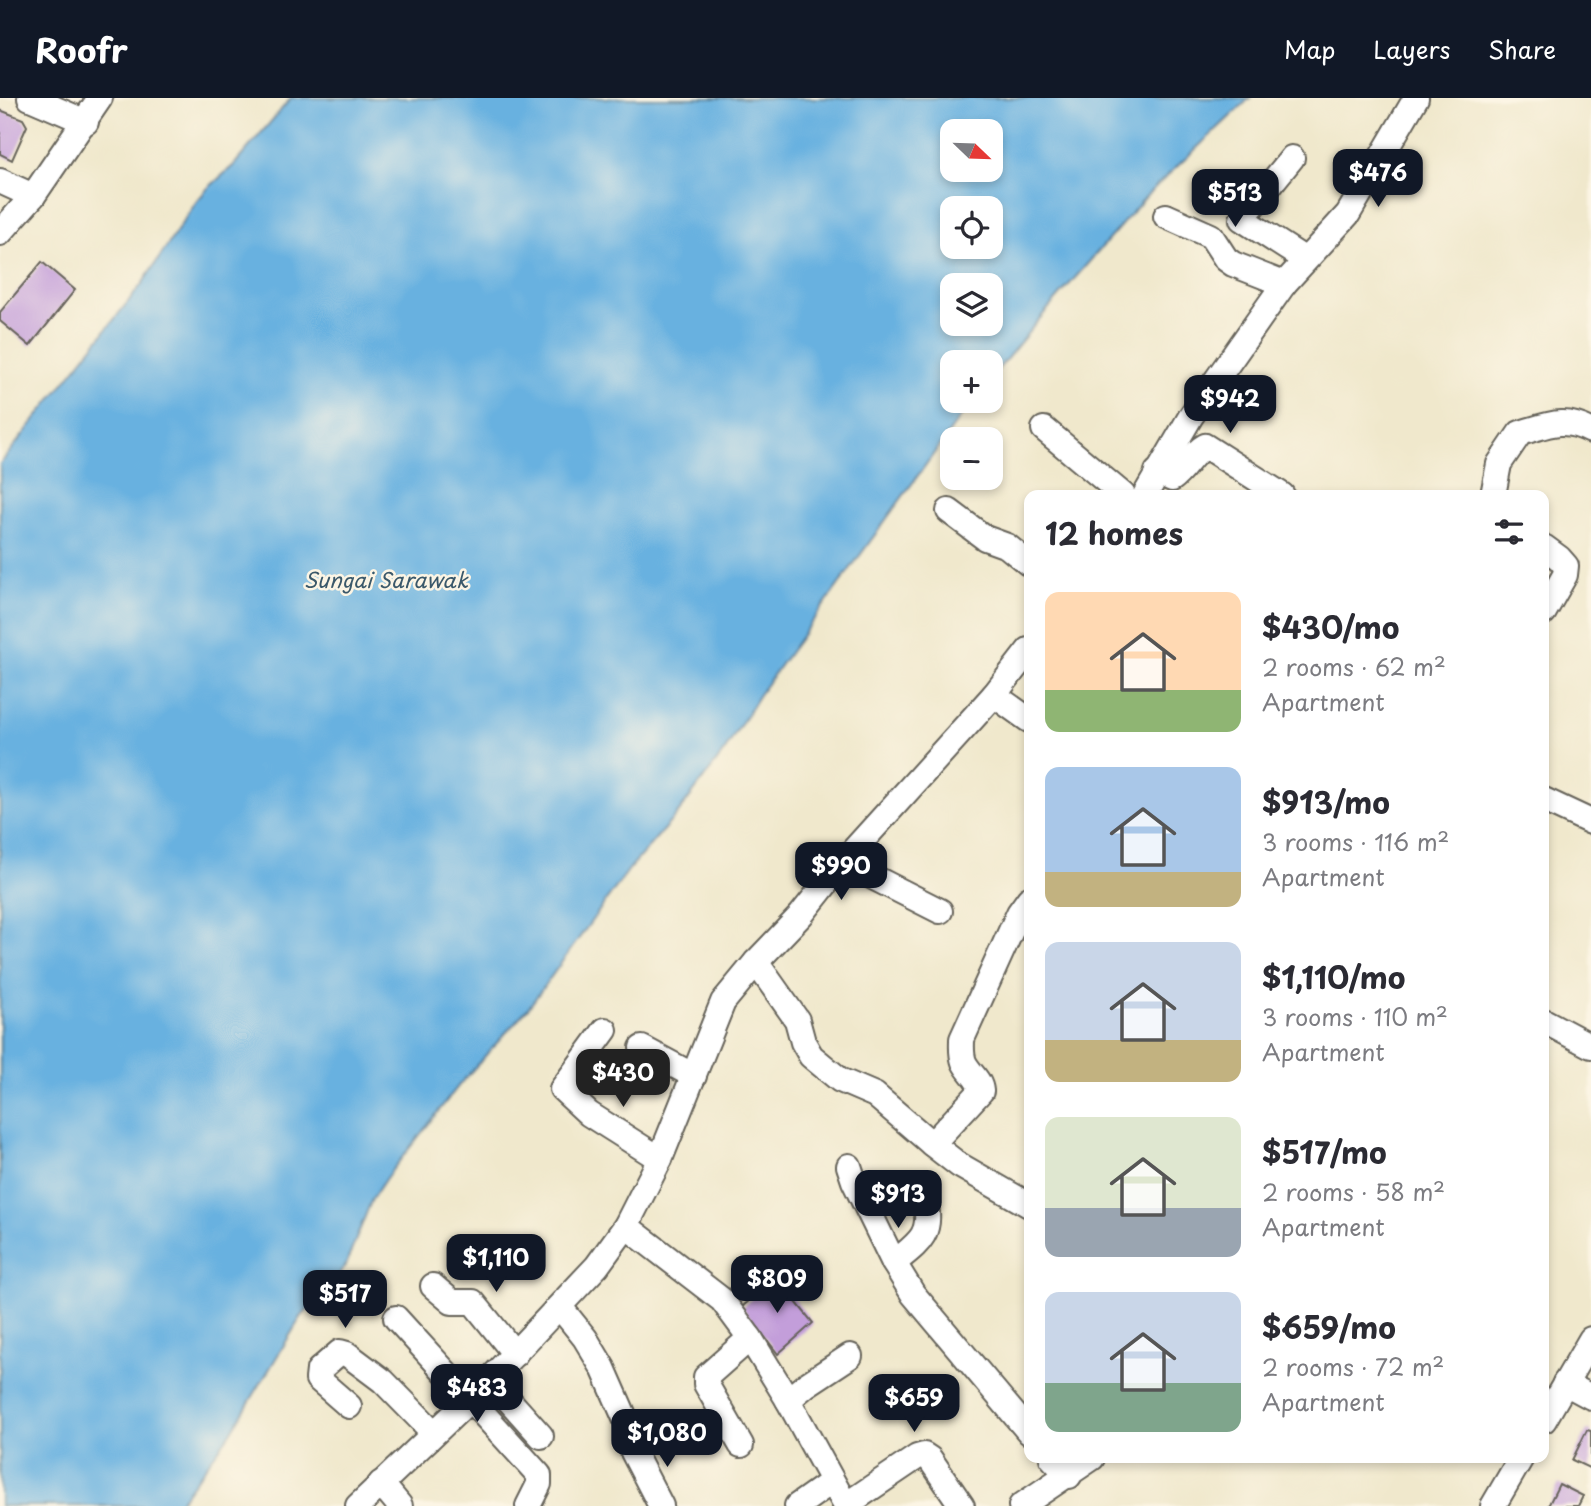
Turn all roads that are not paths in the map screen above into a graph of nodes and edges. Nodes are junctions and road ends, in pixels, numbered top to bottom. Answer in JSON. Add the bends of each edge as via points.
{"nodes":[{"id":1,"x":30,"y":98,"type":"edge"},
{"id":2,"x":100,"y":98,"type":"edge"},
{"id":3,"x":1416,"y":98,"type":"edge"},
{"id":4,"x":86,"y":122,"type":"junction"},
{"id":5,"x":1292,"y":158,"type":"dead end"},
{"id":6,"x":0,"y":181,"type":"edge"},
{"id":7,"x":33,"y":196,"type":"junction"},
{"id":8,"x":1166,"y":216,"type":"dead end"},
{"id":9,"x":0,"y":233,"type":"edge"},
{"id":10,"x":1304,"y":259,"type":"junction"},
{"id":11,"x":1284,"y":284,"type":"junction"},
{"id":12,"x":1044,"y":429,"type":"dead end"},
{"id":13,"x":1591,"y":431,"type":"edge"},
{"id":14,"x":1157,"y":472,"type":"junction"},
{"id":15,"x":1116,"y":490,"type":"edge"},
{"id":16,"x":1148,"y":490,"type":"edge"},
{"id":17,"x":1274,"y":490,"type":"edge"},
{"id":18,"x":1494,"y":490,"type":"edge"},
{"id":19,"x":949,"y":511,"type":"dead end"},
{"id":20,"x":1549,"y":551,"type":"edge"},
{"id":21,"x":1024,"y":560,"type":"edge"},
{"id":22,"x":1549,"y":603,"type":"edge"},
{"id":23,"x":1024,"y":656,"type":"edge"},
{"id":24,"x":994,"y":695,"type":"junction"},
{"id":25,"x":1024,"y":716,"type":"edge"},
{"id":26,"x":1549,"y":802,"type":"edge"},
{"id":27,"x":1591,"y":822,"type":"edge"},
{"id":28,"x":843,"y":862,"type":"junction"},
{"id":29,"x":1024,"y":906,"type":"edge"},
{"id":30,"x":940,"y":911,"type":"dead end"},
{"id":31,"x":756,"y":962,"type":"junction"},
{"id":32,"x":1549,"y":1024,"type":"edge"},
{"id":33,"x":606,"y":1030,"type":"dead end"},
{"id":34,"x":1591,"y":1046,"type":"edge"},
{"id":35,"x":642,"y":1048,"type":"dead end"},
{"id":36,"x":694,"y":1076,"type":"junction"},
{"id":37,"x":932,"y":1144,"type":"junction"},
{"id":38,"x":660,"y":1159,"type":"junction"},
{"id":39,"x":849,"y":1166,"type":"dead end"},
{"id":40,"x":1024,"y":1202,"type":"edge"},
{"id":41,"x":926,"y":1205,"type":"dead end"},
{"id":42,"x":626,"y":1226,"type":"junction"},
{"id":43,"x":894,"y":1263,"type":"junction"},
{"id":44,"x":433,"y":1286,"type":"dead end"},
{"id":45,"x":560,"y":1307,"type":"junction"},
{"id":46,"x":396,"y":1318,"type":"dead end"},
{"id":47,"x":750,"y":1338,"type":"junction"},
{"id":48,"x":1591,"y":1339,"type":"edge"},
{"id":49,"x":515,"y":1354,"type":"junction"},
{"id":50,"x":850,"y":1356,"type":"dead end"},
{"id":51,"x":491,"y":1379,"type":"junction"},
{"id":52,"x":1565,"y":1383,"type":"junction"},
{"id":53,"x":1591,"y":1397,"type":"edge"},
{"id":54,"x":471,"y":1398,"type":"junction"},
{"id":55,"x":788,"y":1400,"type":"junction"},
{"id":56,"x":349,"y":1406,"type":"dead end"},
{"id":57,"x":1549,"y":1411,"type":"edge"},
{"id":58,"x":1024,"y":1426,"type":"edge"},
{"id":59,"x":434,"y":1433,"type":"junction"},
{"id":60,"x":541,"y":1436,"type":"dead end"},
{"id":61,"x":741,"y":1445,"type":"dead end"},
{"id":62,"x":1518,"y":1463,"type":"edge"},
{"id":63,"x":1060,"y":1467,"type":"edge"},
{"id":64,"x":831,"y":1482,"type":"junction"},
{"id":65,"x":381,"y":1483,"type":"junction"},
{"id":66,"x":359,"y":1506,"type":"edge"},
{"id":67,"x":400,"y":1506,"type":"edge"},
{"id":68,"x":528,"y":1506,"type":"edge"},
{"id":69,"x":661,"y":1506,"type":"edge"},
{"id":70,"x":797,"y":1506,"type":"edge"},
{"id":71,"x":846,"y":1506,"type":"edge"},
{"id":72,"x":962,"y":1506,"type":"edge"},
{"id":73,"x":1021,"y":1506,"type":"edge"},
{"id":74,"x":1493,"y":1506,"type":"edge"}],
"edges":[{"from":1,"to":4,"type":"street"},
{"from":2,"to":4,"type":"street"},
{"from":3,"to":10,"type":"street","via":[[1348,214]]},
{"from":4,"to":7,"type":"street"},
{"from":5,"to":10,"type":"street","via":[[1242,219]]},
{"from":6,"to":7,"type":"street"},
{"from":7,"to":9,"type":"street"},
{"from":8,"to":11,"type":"street","via":[[1211,236],[1233,264]]},
{"from":10,"to":11,"type":"street"},
{"from":11,"to":14,"type":"street"},
{"from":12,"to":15,"type":"street"},
{"from":13,"to":18,"type":"street","via":[[1560,422],[1520,433],[1499,464]]},
{"from":14,"to":16,"type":"street"},
{"from":14,"to":17,"type":"street","via":[[1172,479],[1205,446]]},
{"from":19,"to":21,"type":"street"},
{"from":20,"to":22,"type":"street","via":[[1566,566]]},
{"from":23,"to":24,"type":"street"},
{"from":24,"to":25,"type":"street"},
{"from":24,"to":28,"type":"street"},
{"from":26,"to":27,"type":"street"},
{"from":28,"to":30,"type":"street"},
{"from":28,"to":31,"type":"street"},
{"from":29,"to":37,"type":"street","via":[[962,1039],[965,1064],[981,1084],[981,1091]]},
{"from":31,"to":36,"type":"street","via":[[723,1002]]},
{"from":31,"to":37,"type":"street","via":[[797,1020],[811,1056],[840,1080],[875,1095]]},
{"from":32,"to":34,"type":"street"},
{"from":33,"to":38,"type":"street","via":[[562,1089],[589,1114]]},
{"from":35,"to":36,"type":"street"},
{"from":36,"to":38,"type":"street"},
{"from":37,"to":40,"type":"street"},
{"from":38,"to":42,"type":"street"},
{"from":39,"to":43,"type":"street"},
{"from":41,"to":43,"type":"street","via":[[928,1229]]},
{"from":42,"to":45,"type":"street"},
{"from":42,"to":47,"type":"street","via":[[710,1289]]},
{"from":43,"to":58,"type":"street","via":[[913,1294]]},
{"from":44,"to":49,"type":"street","via":[[452,1302],[473,1302]]},
{"from":45,"to":49,"type":"street"},
{"from":45,"to":69,"type":"street","via":[[603,1368],[632,1434],[633,1452]]},
{"from":46,"to":54,"type":"street"},
{"from":47,"to":55,"type":"street"},
{"from":47,"to":61,"type":"street","via":[[706,1377]]},
{"from":48,"to":52,"type":"street"},
{"from":49,"to":51,"type":"street"},
{"from":50,"to":55,"type":"street"},
{"from":51,"to":54,"type":"street"},
{"from":51,"to":60,"type":"street"},
{"from":52,"to":53,"type":"street"},
{"from":52,"to":57,"type":"street"},
{"from":54,"to":59,"type":"street"},
{"from":54,"to":68,"type":"street","via":[[539,1475]]},
{"from":55,"to":64,"type":"street"},
{"from":56,"to":59,"type":"street","via":[[317,1379],[320,1370],[340,1352],[383,1381]]},
{"from":59,"to":65,"type":"street"},
{"from":62,"to":74,"type":"street"},
{"from":63,"to":73,"type":"street"},
{"from":64,"to":70,"type":"street"},
{"from":64,"to":71,"type":"street"},
{"from":65,"to":66,"type":"street"},
{"from":65,"to":67,"type":"street"},
{"from":71,"to":72,"type":"street","via":[[924,1455]]}]}
